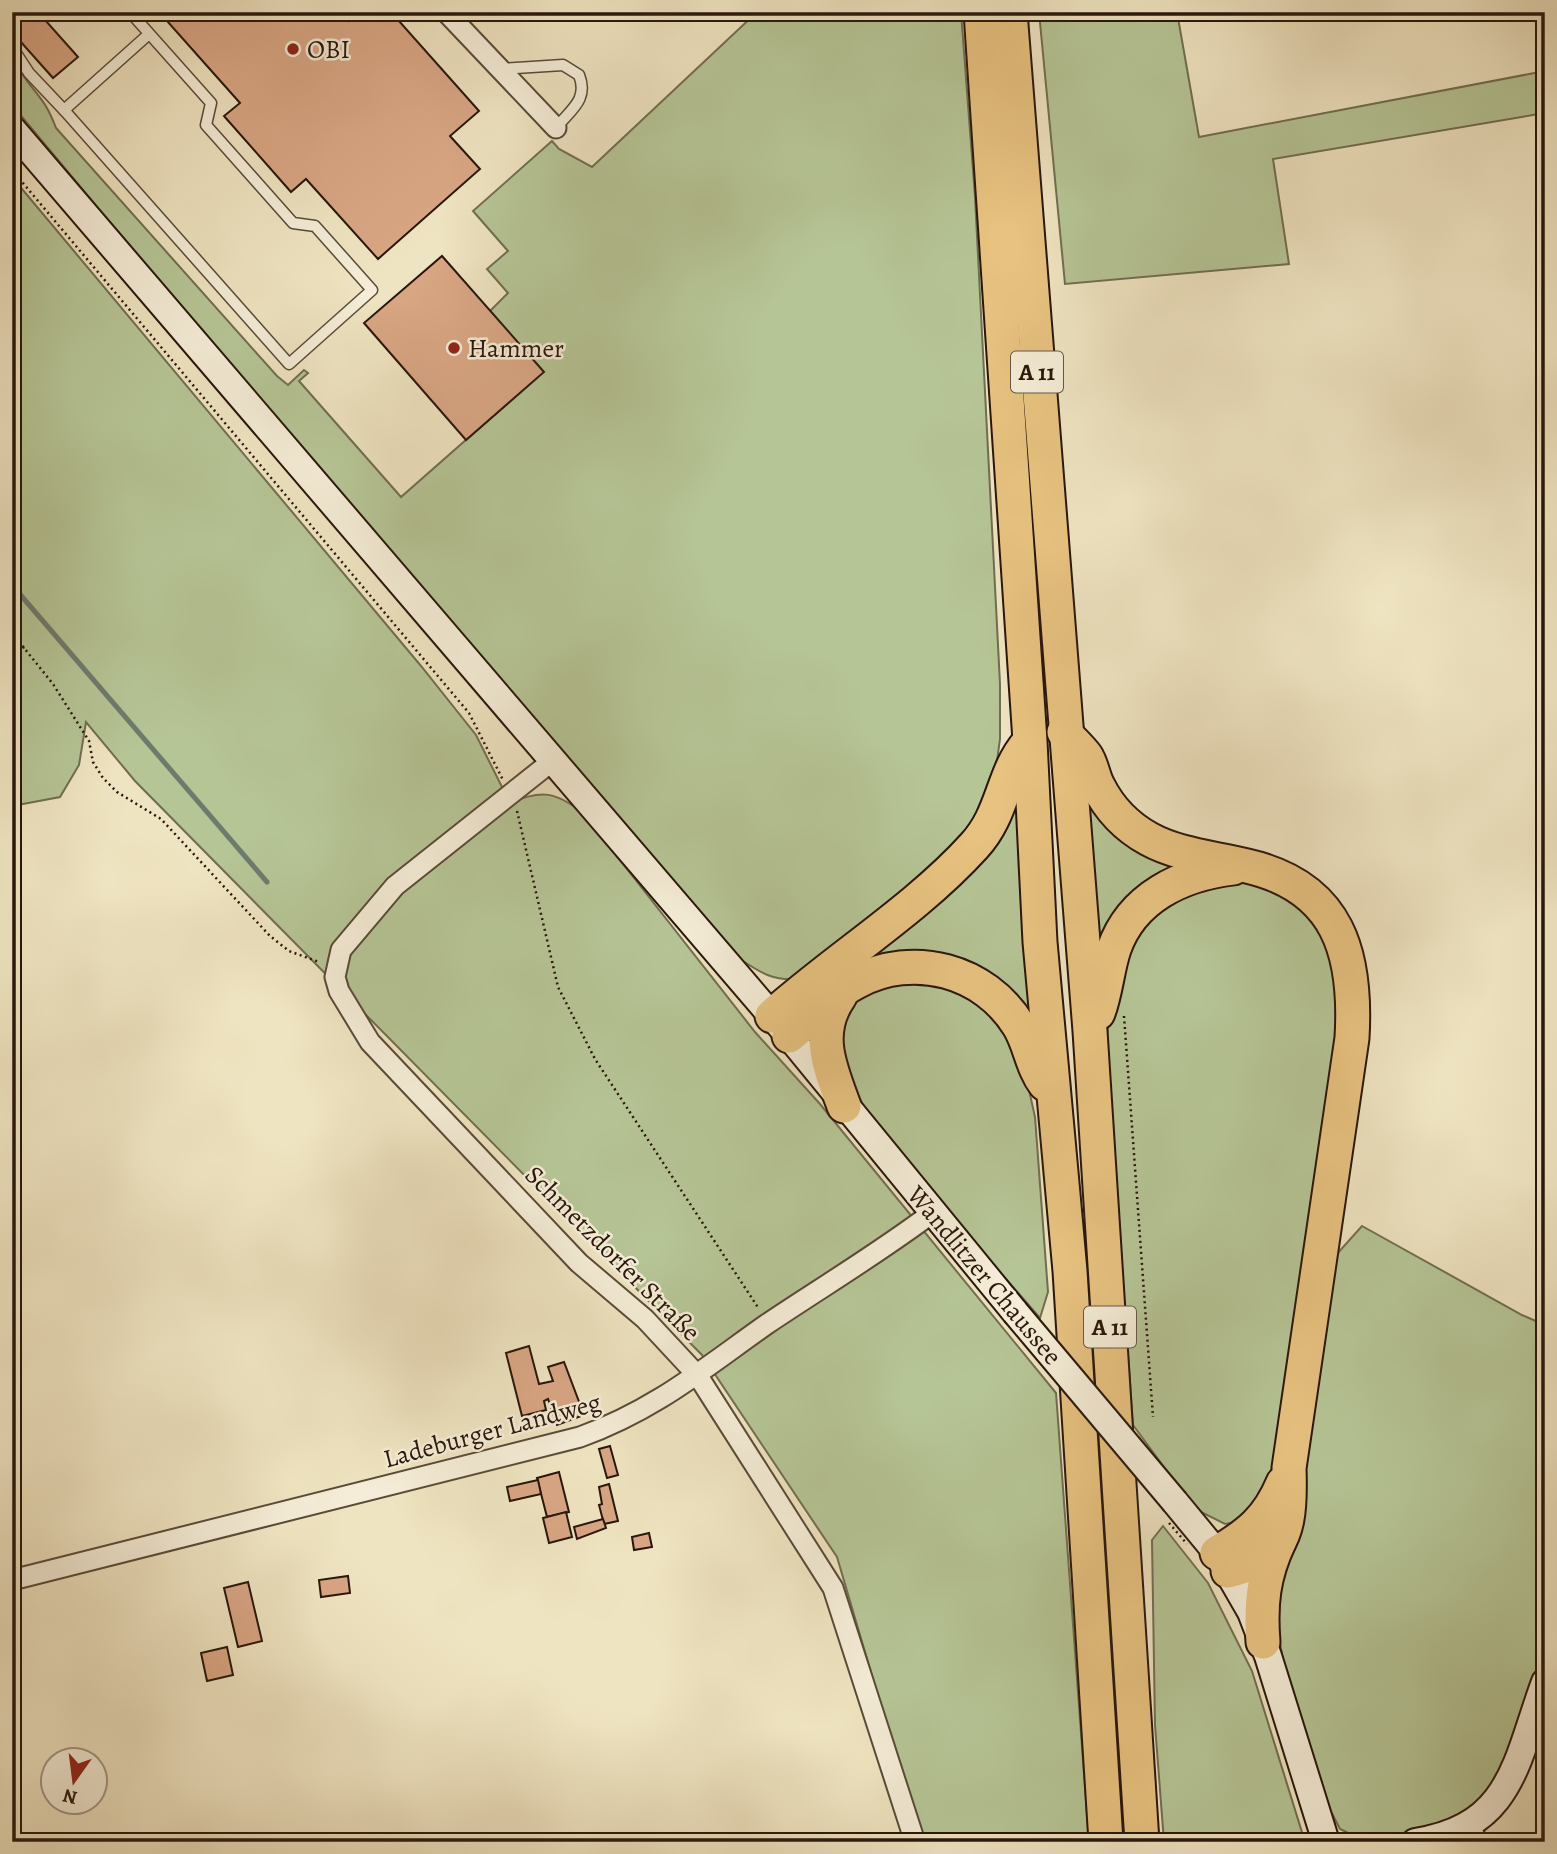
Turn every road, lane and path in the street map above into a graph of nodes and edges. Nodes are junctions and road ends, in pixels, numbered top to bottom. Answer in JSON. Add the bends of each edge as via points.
{"nodes":[{"id":1,"x":130,"y":12,"type":"edge"},
{"id":2,"x":446,"y":12,"type":"edge"},
{"id":3,"x":981,"y":12,"type":"edge"},
{"id":4,"x":1010,"y":12,"type":"edge"},
{"id":5,"x":149,"y":34,"type":"junction"},
{"id":6,"x":12,"y":47,"type":"edge"},
{"id":7,"x":501,"y":69,"type":"junction"},
{"id":8,"x":64,"y":110,"type":"junction"},
{"id":9,"x":556,"y":128,"type":"joint"},
{"id":10,"x":12,"y":129,"type":"edge"},
{"id":11,"x":12,"y":170,"type":"edge"},
{"id":12,"x":12,"y":633,"type":"edge"},
{"id":13,"x":25,"y":648,"type":"junction"},
{"id":14,"x":12,"y":651,"type":"edge"},
{"id":15,"x":1064,"y":733,"type":"junction"},
{"id":16,"x":1030,"y":741,"type":"junction"},
{"id":17,"x":551,"y":762,"type":"junction"},
{"id":18,"x":509,"y":793,"type":"junction"},
{"id":19,"x":1249,"y":866,"type":"junction"},
{"id":20,"x":335,"y":968,"type":"junction"},
{"id":21,"x":847,"y":988,"type":"junction"},
{"id":22,"x":1124,"y":1013,"type":"dead end"},
{"id":23,"x":780,"y":1026,"type":"junction"},
{"id":24,"x":1090,"y":1031,"type":"junction"},
{"id":25,"x":1056,"y":1098,"type":"junction"},
{"id":26,"x":844,"y":1106,"type":"junction"},
{"id":27,"x":932,"y":1213,"type":"junction"},
{"id":28,"x":768,"y":1324,"type":"junction"},
{"id":29,"x":698,"y":1376,"type":"junction"},
{"id":30,"x":1153,"y":1417,"type":"dead end"},
{"id":31,"x":1289,"y":1468,"type":"junction"},
{"id":32,"x":1280,"y":1541,"type":"junction"},
{"id":33,"x":1222,"y":1562,"type":"junction"},
{"id":34,"x":12,"y":1580,"type":"edge"},
{"id":35,"x":1263,"y":1642,"type":"junction"},
{"id":36,"x":1545,"y":1682,"type":"edge"},
{"id":37,"x":1474,"y":1834,"type":"edge"},
{"id":38,"x":915,"y":1842,"type":"edge"},
{"id":39,"x":1105,"y":1842,"type":"edge"},
{"id":40,"x":1142,"y":1842,"type":"edge"},
{"id":41,"x":1326,"y":1842,"type":"edge"},
{"id":42,"x":1415,"y":1842,"type":"edge"}],
"edges":[{"from":1,"to":5,"type":"lane"},
{"from":2,"to":7,"type":"street"},
{"from":3,"to":16,"type":"highway","number":"A 11"},
{"from":4,"to":15,"type":"highway","number":"A 11"},
{"from":5,"to":8,"type":"lane"},
{"from":5,"to":8,"type":"lane","via":[[211,103],[206,125],[293,223],[315,226],[372,290],[333,325],[289,364]]},
{"from":6,"to":8,"type":"lane"},
{"from":7,"to":9,"type":"street"},
{"from":7,"to":9,"type":"lane","via":[[563,65],[579,75],[582,98]]},
{"from":10,"to":17,"type":"main road","name":"Wandlitzer Chaussee"},
{"from":11,"to":18,"type":"path","via":[[469,713]]},
{"from":12,"to":13,"type":"path"},
{"from":13,"to":14,"type":"path"},
{"from":13,"to":20,"type":"path","via":[[89,741],[93,762],[103,778],[161,819],[270,936],[289,951]]},
{"from":15,"to":19,"type":"highway","via":[[1086,757],[1109,806],[1130,827],[1172,848]]},
{"from":15,"to":24,"type":"highway","number":"A 11"},
{"from":16,"to":23,"type":"highway","via":[[1016,757],[1004,795],[976,844]]},
{"from":16,"to":25,"type":"highway","number":"A 11","via":[[1040,943]]},
{"from":17,"to":18,"type":"street"},
{"from":17,"to":23,"type":"main road","name":"Wandlitzer Chaussee"},
{"from":18,"to":20,"type":"street","via":[[395,886],[341,950]]},
{"from":18,"to":28,"type":"path","via":[[558,987],[595,1059]]},
{"from":19,"to":24,"type":"highway","via":[[1185,878],[1140,906],[1115,946],[1103,1000]]},
{"from":19,"to":31,"type":"highway","via":[[1286,879],[1331,918],[1350,964],[1354,1002]]},
{"from":20,"to":29,"type":"street","name":"Schmetzdorfer Straße","via":[[339,991],[370,1042],[579,1263],[645,1319]]},
{"from":21,"to":23,"type":"highway"},
{"from":21,"to":25,"type":"highway","via":[[876,973],[902,967],[934,968],[964,977],[993,995],[1020,1026],[1041,1078]]},
{"from":21,"to":26,"type":"highway","via":[[832,1011],[824,1043]]},
{"from":22,"to":30,"type":"path"},
{"from":23,"to":26,"type":"main road","name":"Wandlitzer Chaussee"},
{"from":24,"to":40,"type":"highway","number":"A 11"},
{"from":25,"to":39,"type":"highway","number":"A 11"},
{"from":26,"to":27,"type":"main road","name":"Wandlitzer Chaussee"},
{"from":27,"to":28,"type":"street","name":"Ladeburger Landweg"},
{"from":27,"to":33,"type":"main road","name":"Wandlitzer Chaussee","bridge":true},
{"from":28,"to":29,"type":"street","name":"Ladeburger Landweg"},
{"from":29,"to":34,"type":"street","name":"Ladeburger Landweg","via":[[623,1422],[580,1437]]},
{"from":29,"to":38,"type":"street","name":"Schmetzdorfer Straße","via":[[833,1588]]},
{"from":31,"to":32,"type":"highway","via":[[1290,1502]]},
{"from":31,"to":33,"type":"highway","via":[[1267,1516]]},
{"from":32,"to":33,"type":"highway","via":[[1259,1561]]},
{"from":32,"to":35,"type":"highway","via":[[1264,1579]]},
{"from":33,"to":35,"type":"main road","name":"Wandlitzer Chaussee"},
{"from":35,"to":41,"type":"main road","name":"Wandlitzer Chaussee"},
{"from":36,"to":37,"type":"main road","via":[[1518,1761]]},
{"from":37,"to":42,"type":"main road"}]}
